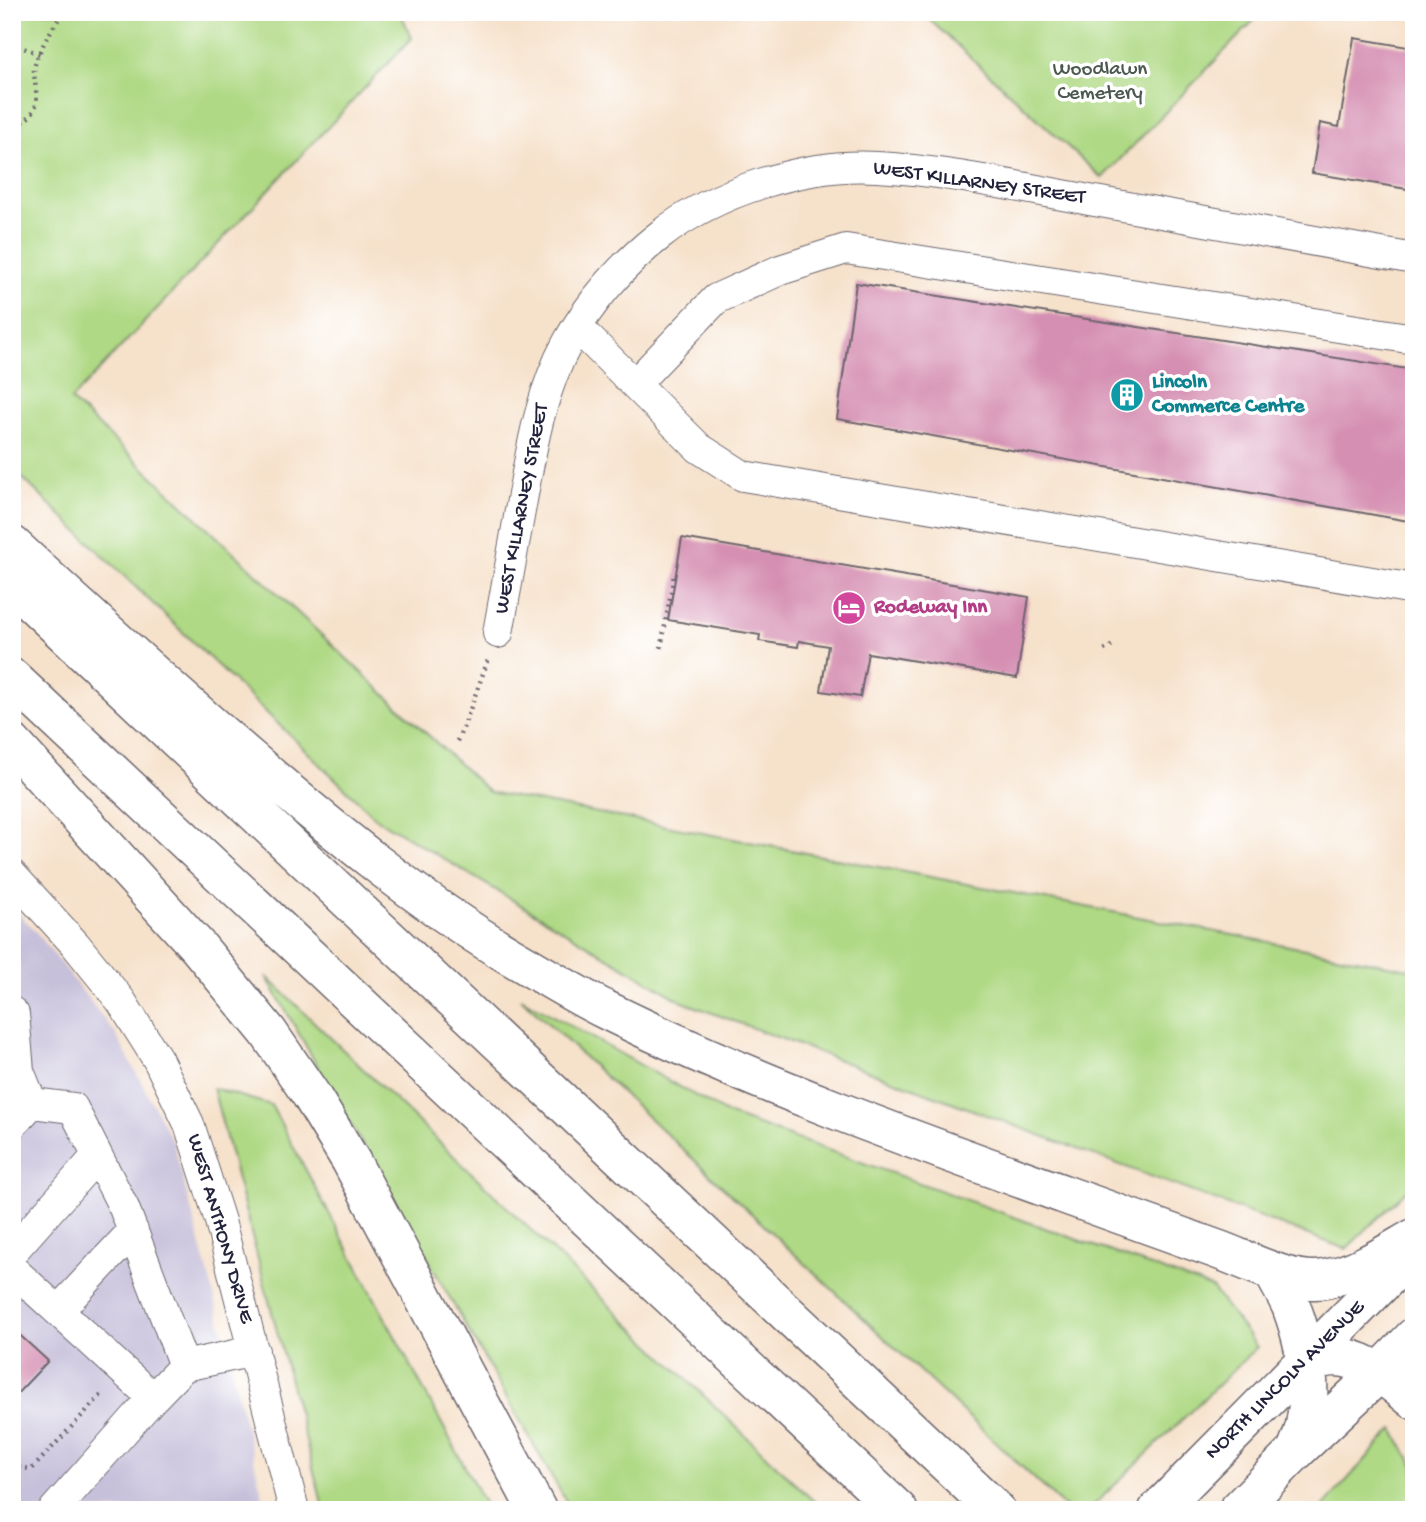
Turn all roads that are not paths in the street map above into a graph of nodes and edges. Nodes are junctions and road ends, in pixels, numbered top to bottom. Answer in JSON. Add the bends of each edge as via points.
{"nodes":[{"id":1,"x":1414,"y":259,"type":"edge"},
{"id":2,"x":578,"y":327,"type":"junction"},
{"id":3,"x":1414,"y":340,"type":"edge"},
{"id":4,"x":635,"y":384,"type":"junction"},
{"id":5,"x":12,"y":545,"type":"edge"},
{"id":6,"x":12,"y":584,"type":"edge"},
{"id":7,"x":1414,"y":589,"type":"edge"},
{"id":8,"x":498,"y":633,"type":"road end"},
{"id":9,"x":12,"y":678,"type":"edge"},
{"id":10,"x":12,"y":743,"type":"edge"},
{"id":11,"x":13,"y":877,"type":"edge"},
{"id":12,"x":13,"y":1014,"type":"edge"},
{"id":13,"x":32,"y":1102,"type":"junction"},
{"id":14,"x":12,"y":1125,"type":"edge"},
{"id":15,"x":97,"y":1156,"type":"junction"},
{"id":16,"x":133,"y":1231,"type":"junction"},
{"id":17,"x":1414,"y":1238,"type":"edge"},
{"id":18,"x":1414,"y":1251,"type":"edge"},
{"id":19,"x":12,"y":1252,"type":"edge"},
{"id":20,"x":12,"y":1269,"type":"edge"},
{"id":21,"x":1273,"y":1272,"type":"junction"},
{"id":22,"x":58,"y":1311,"type":"junction"},
{"id":23,"x":1414,"y":1337,"type":"edge"},
{"id":24,"x":254,"y":1351,"type":"junction"},
{"id":25,"x":1305,"y":1361,"type":"junction"},
{"id":26,"x":184,"y":1366,"type":"junction"},
{"id":27,"x":1381,"y":1372,"type":"junction"},
{"id":28,"x":153,"y":1398,"type":"junction"},
{"id":29,"x":1414,"y":1401,"type":"edge"},
{"id":30,"x":1296,"y":1451,"type":"junction"},
{"id":31,"x":54,"y":1510,"type":"edge"},
{"id":32,"x":294,"y":1510,"type":"edge"},
{"id":33,"x":537,"y":1510,"type":"edge"},
{"id":34,"x":898,"y":1510,"type":"edge"},
{"id":35,"x":996,"y":1510,"type":"edge"},
{"id":36,"x":1157,"y":1510,"type":"edge"},
{"id":37,"x":1238,"y":1510,"type":"edge"}],
"edges":[{"from":1,"to":2,"type":"street","name":"WEST KILLARNEY STREET","via":[[956,176],[876,166],[834,168],[747,188],[691,214],[625,266]]},
{"from":2,"to":4,"type":"street"},
{"from":2,"to":8,"type":"street","name":"WEST KILLARNEY STREET","via":[[550,381],[536,426]]},
{"from":3,"to":4,"type":"street","via":[[846,249],[780,270],[716,299]]},
{"from":4,"to":7,"type":"street","via":[[699,448],[743,476]]},
{"from":5,"to":21,"type":"main road","via":[[316,817],[408,888],[506,953],[604,1009],[705,1057]]},
{"from":6,"to":35,"type":"main road"},
{"from":9,"to":34,"type":"main road"},
{"from":10,"to":33,"type":"main road","via":[[199,948],[268,1032],[351,1161]]},
{"from":11,"to":24,"type":"street","name":"WEST ANTHONY DRIVE","via":[[121,1001],[158,1060],[201,1160]]},
{"from":12,"to":13,"type":"street","via":[[19,1071]]},
{"from":13,"to":14,"type":"street"},
{"from":13,"to":15,"type":"street","via":[[73,1108]]},
{"from":15,"to":16,"type":"street"},
{"from":15,"to":19,"type":"street"},
{"from":16,"to":22,"type":"street"},
{"from":16,"to":26,"type":"street"},
{"from":17,"to":21,"type":"main road","via":[[1363,1267],[1323,1280]]},
{"from":18,"to":25,"type":"main road","name":"NORTH LINCOLN AVENUE"},
{"from":20,"to":22,"type":"street"},
{"from":21,"to":25,"type":"main road","via":[[1290,1304]]},
{"from":22,"to":28,"type":"street"},
{"from":23,"to":27,"type":"main road"},
{"from":24,"to":26,"type":"street"},
{"from":24,"to":32,"type":"street","name":"WEST ANTHONY DRIVE"},
{"from":25,"to":27,"type":"main road","via":[[1335,1357]]},
{"from":25,"to":30,"type":"main road","via":[[1309,1394]]},
{"from":25,"to":36,"type":"main road","name":"NORTH LINCOLN AVENUE"},
{"from":26,"to":28,"type":"street"},
{"from":27,"to":29,"type":"main road"},
{"from":27,"to":30,"type":"main road"},
{"from":28,"to":31,"type":"street"},
{"from":30,"to":37,"type":"main road"}]}
